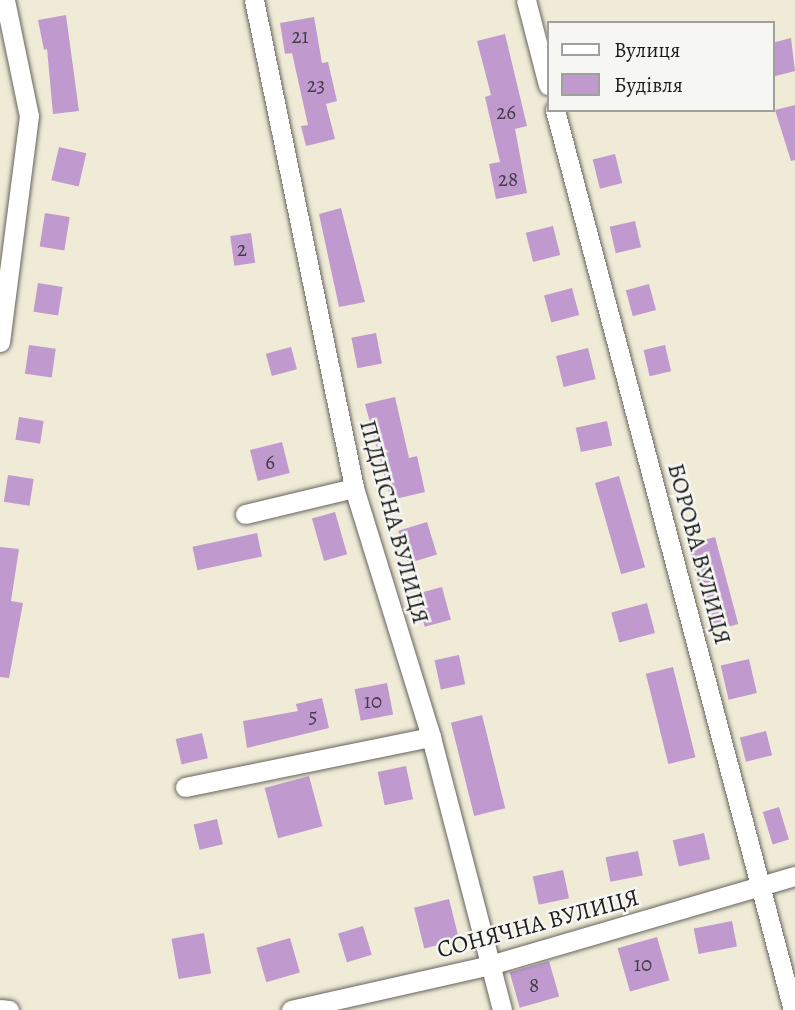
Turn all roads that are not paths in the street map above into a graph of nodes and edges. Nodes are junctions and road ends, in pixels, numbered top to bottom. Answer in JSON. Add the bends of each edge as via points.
{"nodes":[{"id":1,"x":5,"y":0,"type":"edge"},
{"id":2,"x":254,"y":0,"type":"edge"},
{"id":3,"x":526,"y":0,"type":"edge"},
{"id":4,"x":546,"y":77,"type":"edge"},
{"id":5,"x":556,"y":112,"type":"edge"},
{"id":6,"x":0,"y":342,"type":"edge"},
{"id":7,"x":354,"y":488,"type":"junction"},
{"id":8,"x":245,"y":514,"type":"dead end"},
{"id":9,"x":431,"y":737,"type":"junction"},
{"id":10,"x":185,"y":787,"type":"dead end"},
{"id":11,"x":795,"y":876,"type":"edge"},
{"id":12,"x":761,"y":887,"type":"junction"},
{"id":13,"x":490,"y":965,"type":"junction"},
{"id":14,"x":0,"y":1009,"type":"edge"},
{"id":15,"x":9,"y":1010,"type":"edge"},
{"id":16,"x":291,"y":1010,"type":"edge"},
{"id":17,"x":502,"y":1010,"type":"edge"},
{"id":18,"x":793,"y":1010,"type":"edge"}],
"edges":[{"from":1,"to":6,"type":"street","via":[[29,116]]},
{"from":2,"to":7,"type":"street","name":"ПІДЛІСНА ВУЛИЦЯ"},
{"from":3,"to":4,"type":"street"},
{"from":5,"to":12,"type":"street","name":"БОРОВА ВУЛИЦЯ"},
{"from":7,"to":8,"type":"street"},
{"from":7,"to":9,"type":"street","name":"ПІДЛІСНА ВУЛИЦЯ"},
{"from":9,"to":10,"type":"street"},
{"from":9,"to":13,"type":"street","name":"ПІДЛІСНА ВУЛИЦЯ"},
{"from":11,"to":12,"type":"street","name":"СОНЯЧНА ВУЛИЦЯ"},
{"from":12,"to":13,"type":"street","name":"СОНЯЧНА ВУЛИЦЯ"},
{"from":12,"to":18,"type":"street","name":"БОРОВА ВУЛИЦЯ"},
{"from":13,"to":16,"type":"street","name":"СОНЯЧНА ВУЛИЦЯ"},
{"from":13,"to":17,"type":"street","name":"ПІДЛІСНА ВУЛИЦЯ"},
{"from":14,"to":15,"type":"street"}]}
